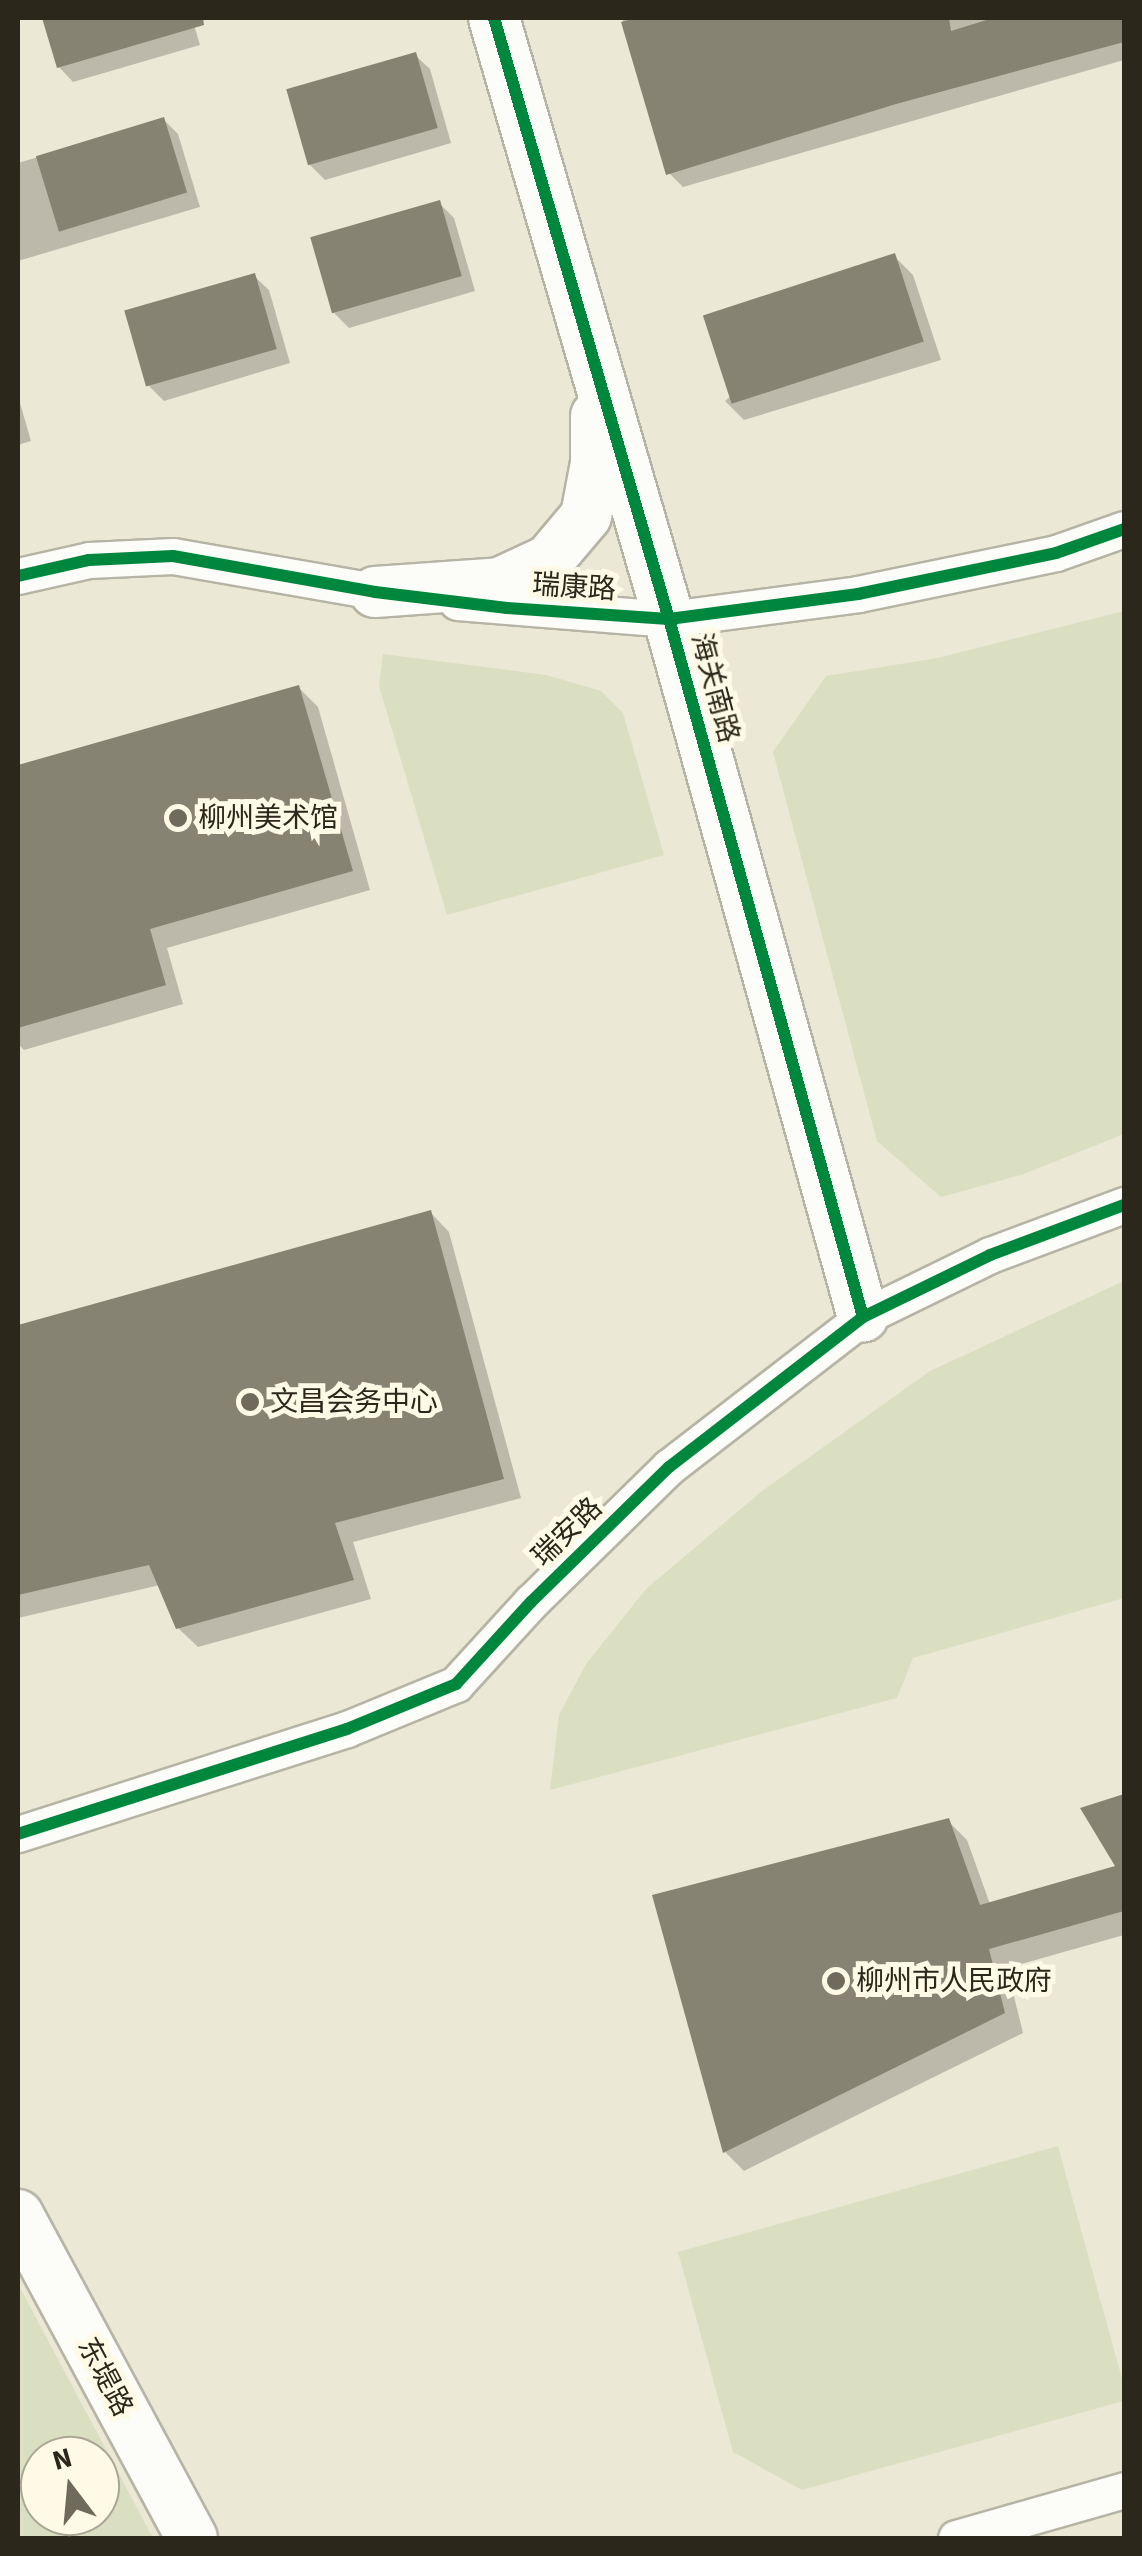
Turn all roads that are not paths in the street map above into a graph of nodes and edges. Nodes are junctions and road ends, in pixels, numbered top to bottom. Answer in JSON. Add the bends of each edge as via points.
{"nodes":[{"id":1,"x":494,"y":18,"type":"edge"},
{"id":2,"x":596,"y":366,"type":"junction"},
{"id":3,"x":1124,"y":529,"type":"edge"},
{"id":4,"x":18,"y":576,"type":"edge"},
{"id":5,"x":374,"y":592,"type":"junction"},
{"id":6,"x":670,"y":619,"type":"junction"},
{"id":7,"x":1124,"y":1205,"type":"edge"},
{"id":8,"x":863,"y":1317,"type":"junction"},
{"id":9,"x":18,"y":1834,"type":"edge"},
{"id":10,"x":18,"y":2215,"type":"edge"},
{"id":11,"x":18,"y":2284,"type":"edge"},
{"id":12,"x":1124,"y":2490,"type":"edge"},
{"id":13,"x":153,"y":2538,"type":"edge"},
{"id":14,"x":192,"y":2538,"type":"edge"},
{"id":15,"x":956,"y":2538,"type":"edge"}],
"edges":[{"from":1,"to":2,"type":"street","name":"海关南路"},
{"from":2,"to":5,"type":"street","via":[[592,490],[570,540],[527,574],[500,583]]},
{"from":2,"to":6,"type":"street","name":"海关南路"},
{"from":3,"to":6,"type":"street","name":"瑞康路","via":[[1056,553],[876,590]]},
{"from":4,"to":5,"type":"street","name":"瑞康路","via":[[88,560],[173,556]]},
{"from":5,"to":6,"type":"street","name":"瑞康路"},
{"from":6,"to":8,"type":"street","name":"海关南路"},
{"from":7,"to":8,"type":"street","name":"瑞安路","via":[[990,1255]]},
{"from":8,"to":9,"type":"street","name":"瑞安路","via":[[669,1467],[456,1684],[347,1728]]},
{"from":10,"to":14,"type":"street","name":"东堤路"},
{"from":11,"to":13,"type":"street"},
{"from":12,"to":15,"type":"street"}]}
